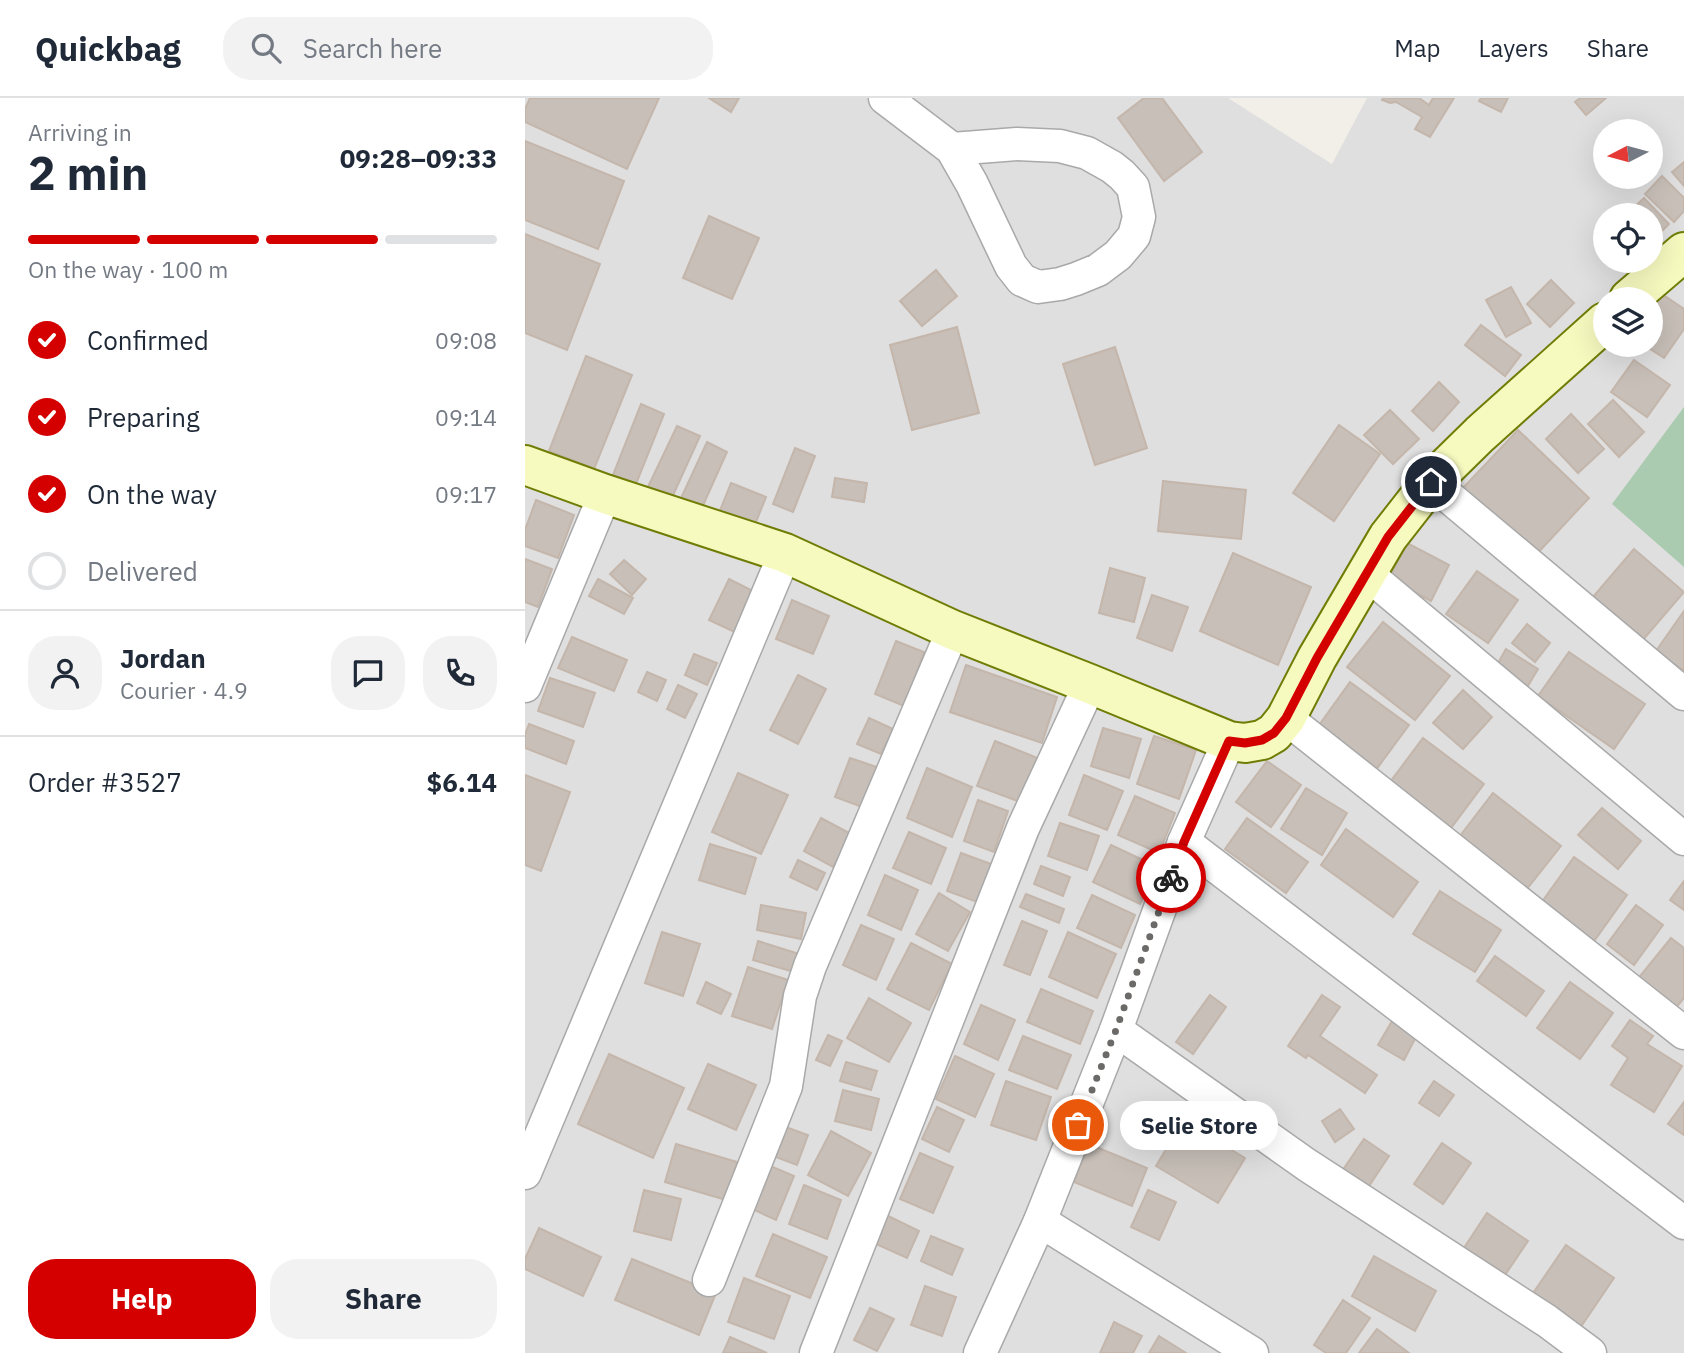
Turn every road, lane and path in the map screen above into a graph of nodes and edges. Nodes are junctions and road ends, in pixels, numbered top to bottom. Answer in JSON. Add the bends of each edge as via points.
{"nodes":[{"id":1,"x":885,"y":98,"type":"edge"},
{"id":2,"x":952,"y":149,"type":"junction"},
{"id":3,"x":1684,"y":252,"type":"edge"},
{"id":4,"x":1643,"y":287,"type":"edge"},
{"id":5,"x":1593,"y":333,"type":"edge"},
{"id":6,"x":525,"y":465,"type":"edge"},
{"id":7,"x":1431,"y":482,"type":"junction"},
{"id":8,"x":605,"y":494,"type":"junction"},
{"id":9,"x":786,"y":553,"type":"junction"},
{"id":10,"x":1366,"y":573,"type":"junction"},
{"id":11,"x":953,"y":630,"type":"junction"},
{"id":12,"x":1090,"y":684,"type":"junction"},
{"id":13,"x":525,"y":686,"type":"edge"},
{"id":14,"x":1684,"y":694,"type":"edge"},
{"id":15,"x":1286,"y":718,"type":"junction"},
{"id":16,"x":1229,"y":741,"type":"junction"},
{"id":17,"x":1684,"y":839,"type":"edge"},
{"id":18,"x":1184,"y":842,"type":"junction"},
{"id":19,"x":1116,"y":1030,"type":"junction"},
{"id":20,"x":1684,"y":1034,"type":"edge"},
{"id":21,"x":525,"y":1173,"type":"edge"},
{"id":22,"x":1040,"y":1221,"type":"junction"},
{"id":23,"x":1684,"y":1223,"type":"edge"},
{"id":24,"x":709,"y":1280,"type":"dead end"},
{"id":25,"x":817,"y":1353,"type":"edge"},
{"id":26,"x":981,"y":1353,"type":"edge"},
{"id":27,"x":1252,"y":1353,"type":"edge"},
{"id":28,"x":1590,"y":1353,"type":"edge"}],
"edges":[{"from":1,"to":2,"type":"street"},
{"from":2,"to":2,"type":"street","via":[[1017,144],[1087,153],[1112,167],[1133,187],[1139,217],[1134,236],[1098,270],[1076,279],[1038,287],[1022,280]]},
{"from":3,"to":4,"type":"main road"},
{"from":5,"to":7,"type":"main road"},
{"from":6,"to":8,"type":"main road"},
{"from":7,"to":10,"type":"main road"},
{"from":7,"to":14,"type":"street"},
{"from":8,"to":9,"type":"main road"},
{"from":8,"to":13,"type":"street"},
{"from":9,"to":11,"type":"main road"},
{"from":9,"to":21,"type":"street"},
{"from":10,"to":15,"type":"main road"},
{"from":10,"to":17,"type":"street"},
{"from":11,"to":12,"type":"main road"},
{"from":11,"to":24,"type":"street","via":[[810,966],[800,996],[786,1086]]},
{"from":12,"to":16,"type":"main road"},
{"from":12,"to":25,"type":"street","via":[[1023,828]]},
{"from":15,"to":16,"type":"main road","via":[[1262,740]]},
{"from":15,"to":20,"type":"street"},
{"from":16,"to":18,"type":"street"},
{"from":18,"to":19,"type":"street"},
{"from":18,"to":23,"type":"street"},
{"from":19,"to":22,"type":"street"},
{"from":19,"to":28,"type":"street","via":[[1307,1165]]},
{"from":22,"to":26,"type":"street"},
{"from":22,"to":27,"type":"street"}]}
